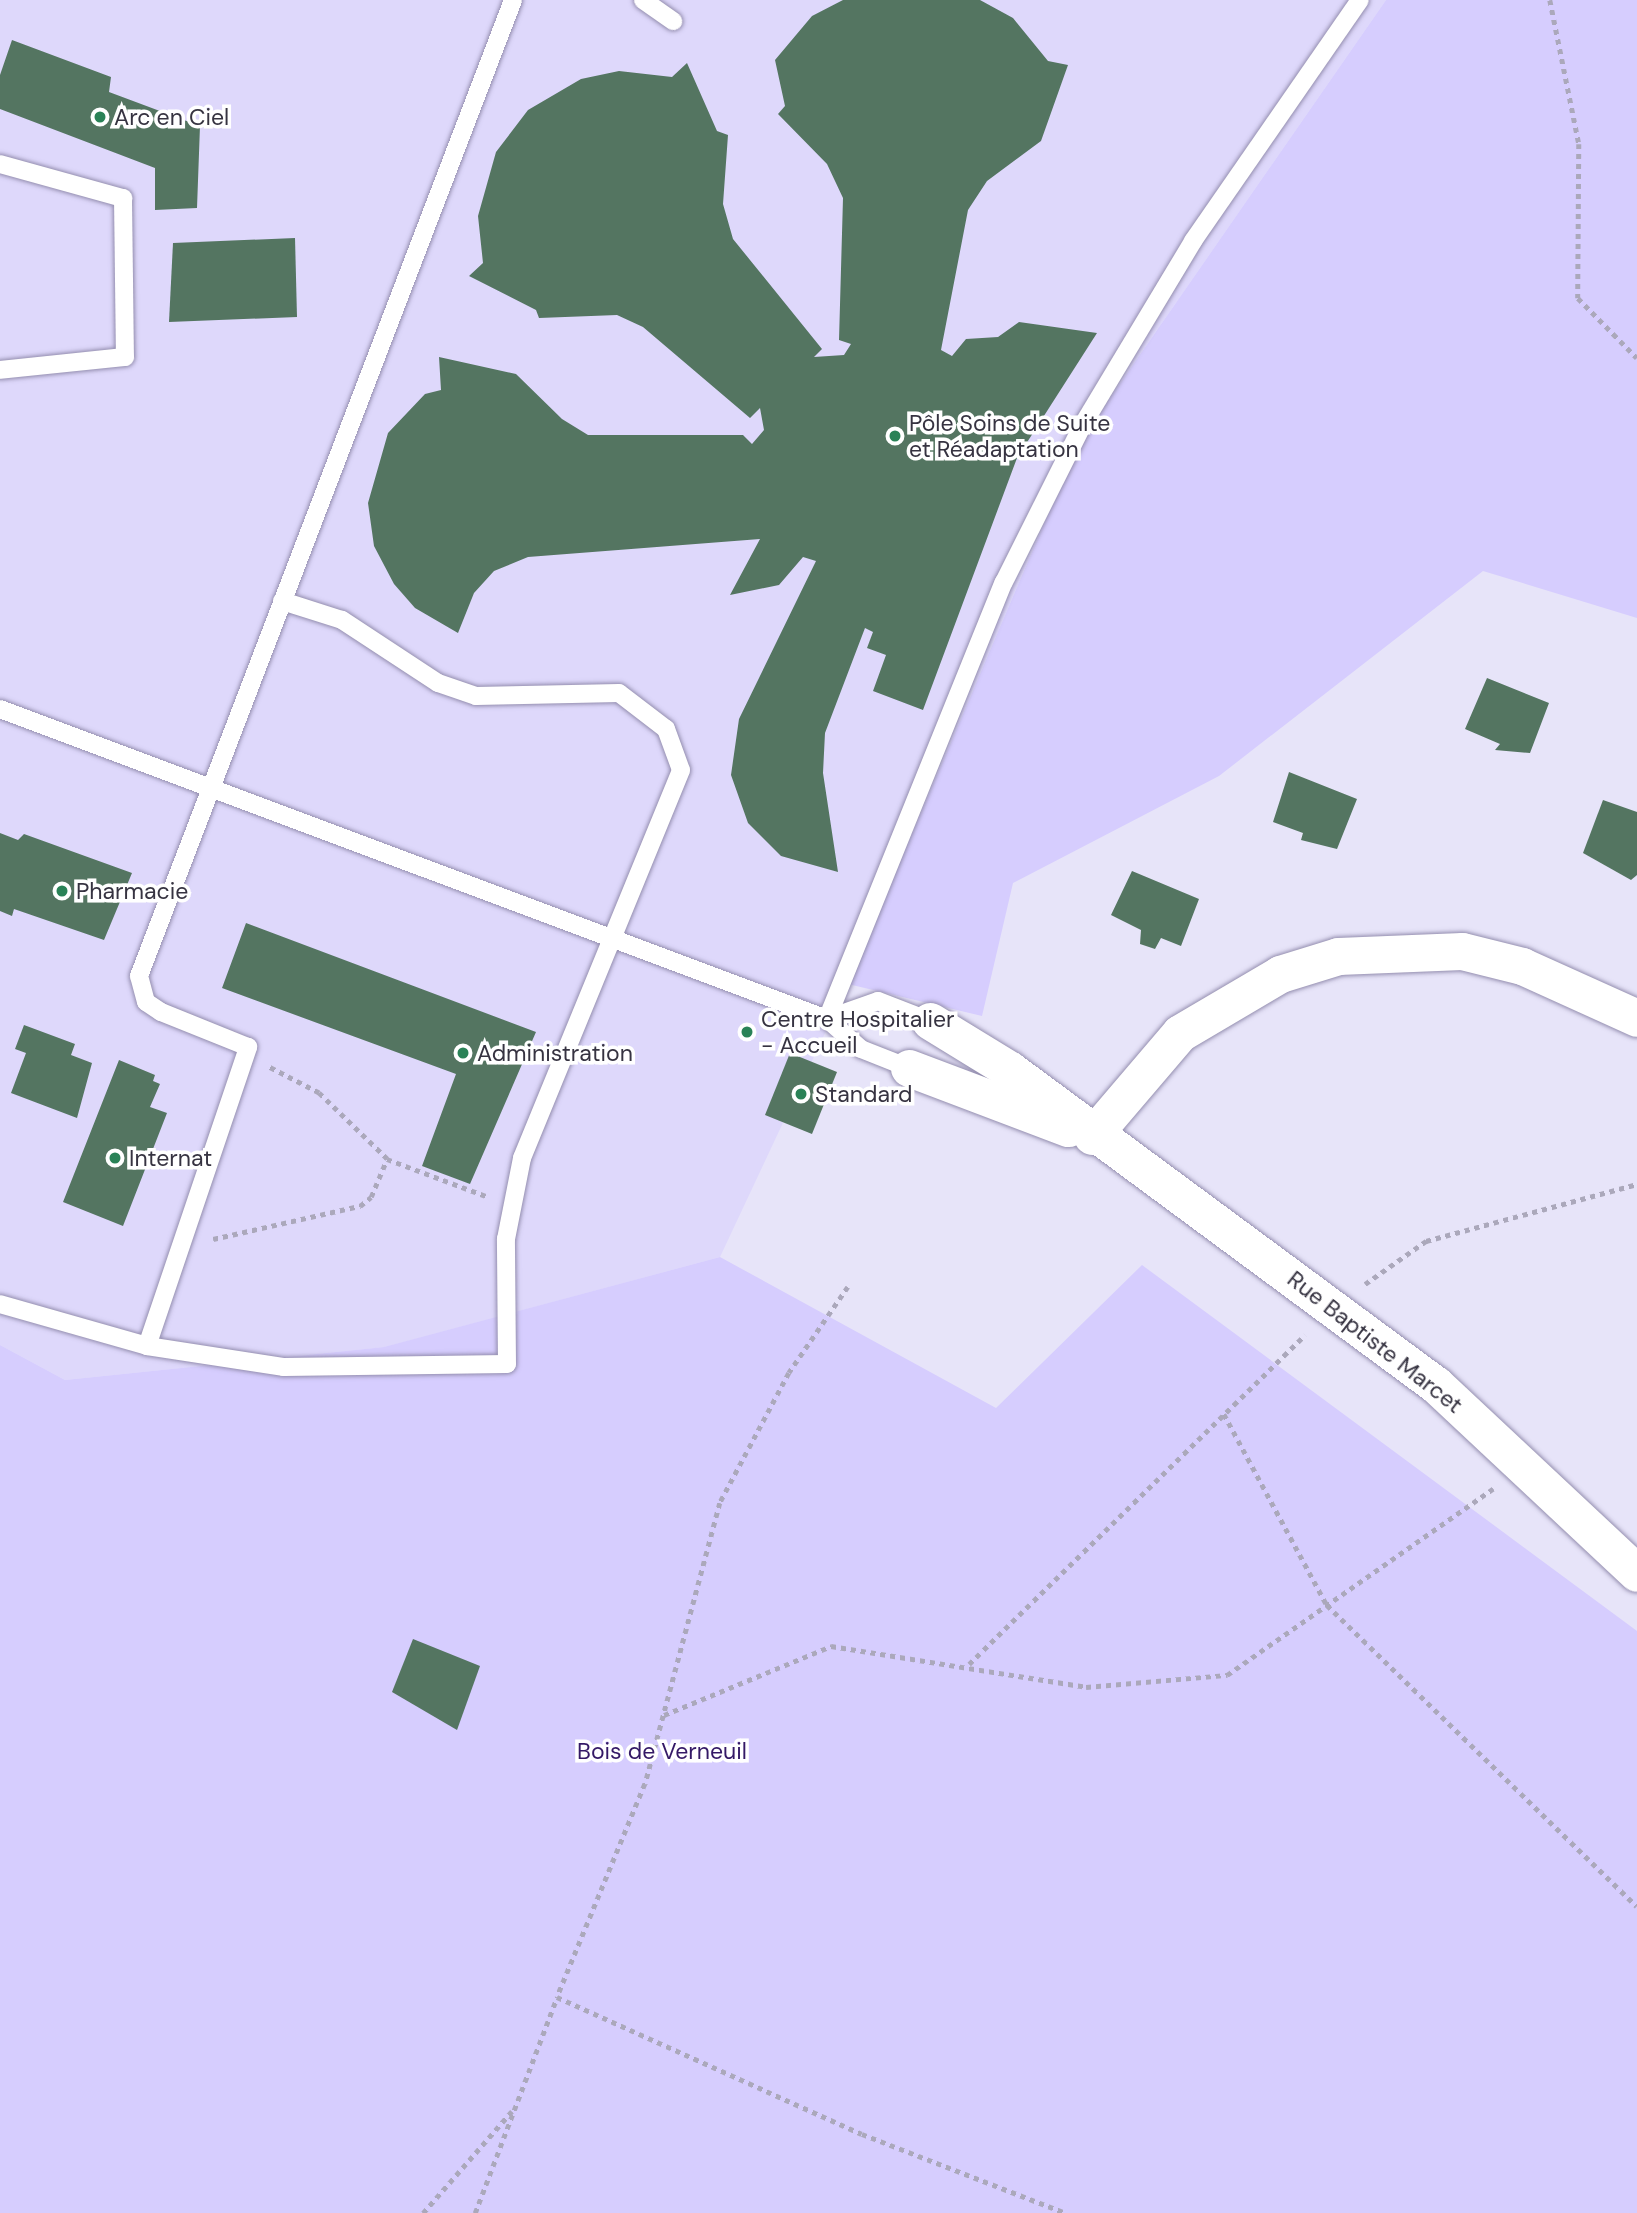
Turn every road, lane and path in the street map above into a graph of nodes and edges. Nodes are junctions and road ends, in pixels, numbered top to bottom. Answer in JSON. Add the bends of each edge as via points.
{"nodes":[{"id":1,"x":513,"y":0,"type":"edge"},
{"id":2,"x":643,"y":0,"type":"edge"},
{"id":3,"x":1360,"y":0,"type":"edge"},
{"id":4,"x":1550,"y":0,"type":"edge"},
{"id":5,"x":673,"y":21,"type":"dead end"},
{"id":6,"x":0,"y":164,"type":"edge"},
{"id":7,"x":1637,"y":358,"type":"edge"},
{"id":8,"x":0,"y":370,"type":"edge"},
{"id":9,"x":282,"y":601,"type":"junction"},
{"id":10,"x":0,"y":709,"type":"edge"},
{"id":11,"x":210,"y":788,"type":"junction"},
{"id":12,"x":614,"y":939,"type":"junction"},
{"id":13,"x":1637,"y":1018,"type":"edge"},
{"id":14,"x":827,"y":1019,"type":"junction"},
{"id":15,"x":930,"y":1021,"type":"joint"},
{"id":16,"x":245,"y":1058,"type":"junction"},
{"id":17,"x":909,"y":1068,"type":"joint"},
{"id":18,"x":1092,"y":1136,"type":"junction"},
{"id":19,"x":387,"y":1159,"type":"junction"},
{"id":20,"x":1637,"y":1184,"type":"edge"},
{"id":21,"x":510,"y":1205,"type":"junction"},
{"id":22,"x":182,"y":1244,"type":"junction"},
{"id":23,"x":848,"y":1287,"type":"dead end"},
{"id":24,"x":0,"y":1304,"type":"edge"},
{"id":25,"x":1334,"y":1307,"type":"junction"},
{"id":26,"x":147,"y":1346,"type":"junction"},
{"id":27,"x":1224,"y":1414,"type":"junction"},
{"id":28,"x":1524,"y":1468,"type":"junction"},
{"id":29,"x":1637,"y":1573,"type":"edge"},
{"id":30,"x":1327,"y":1605,"type":"junction"},
{"id":31,"x":968,"y":1665,"type":"junction"},
{"id":32,"x":663,"y":1716,"type":"junction"},
{"id":33,"x":1637,"y":1906,"type":"edge"},
{"id":34,"x":557,"y":1997,"type":"junction"},
{"id":35,"x":514,"y":2109,"type":"junction"},
{"id":36,"x":423,"y":2213,"type":"edge"},
{"id":37,"x":475,"y":2213,"type":"edge"},
{"id":38,"x":1066,"y":2213,"type":"edge"}],
"edges":[{"from":1,"to":9,"type":"lane"},
{"from":2,"to":5,"type":"lane"},
{"from":3,"to":14,"type":"lane","via":[[1192,241],[1082,426],[1004,582]]},
{"from":4,"to":7,"type":"path","via":[[1579,144],[1578,298]]},
{"from":6,"to":8,"type":"lane","via":[[123,198],[125,357]]},
{"from":9,"to":11,"type":"lane"},
{"from":9,"to":12,"type":"lane","via":[[342,620],[438,683],[489,696],[586,689],[619,693],[666,729],[681,770]]},
{"from":10,"to":11,"type":"lane"},
{"from":11,"to":12,"type":"lane"},
{"from":11,"to":16,"type":"lane","via":[[138,989],[169,1017],[248,1047]]},
{"from":12,"to":14,"type":"lane"},
{"from":12,"to":21,"type":"lane","via":[[522,1158]]},
{"from":13,"to":18,"type":"street","via":[[1522,966],[1462,951],[1338,956],[1280,974],[1180,1033]]},
{"from":14,"to":15,"type":"lane","via":[[878,1001]]},
{"from":14,"to":17,"type":"lane","via":[[861,1049]]},
{"from":15,"to":18,"type":"street","name":"Rue Baptiste Marcet","via":[[1010,1070]]},
{"from":16,"to":19,"type":"path","via":[[319,1093]]},
{"from":16,"to":22,"type":"lane"},
{"from":17,"to":18,"type":"street","name":"Rue Baptiste Marcet"},
{"from":18,"to":25,"type":"street","name":"Rue Baptiste Marcet"},
{"from":19,"to":21,"type":"path"},
{"from":19,"to":22,"type":"path","via":[[371,1197],[360,1206],[331,1217]]},
{"from":20,"to":25,"type":"path","via":[[1426,1241]]},
{"from":21,"to":26,"type":"lane","via":[[507,1364],[284,1367]]},
{"from":22,"to":26,"type":"lane"},
{"from":23,"to":32,"type":"path","via":[[789,1373],[720,1503]]},
{"from":24,"to":26,"type":"lane"},
{"from":25,"to":27,"type":"path"},
{"from":25,"to":28,"type":"street","name":"Rue Baptiste Marcet","via":[[1436,1385]]},
{"from":27,"to":30,"type":"path"},
{"from":27,"to":31,"type":"path"},
{"from":28,"to":29,"type":"street","name":"Rue Baptiste Marcet"},
{"from":28,"to":30,"type":"path"},
{"from":30,"to":31,"type":"path","via":[[1227,1675],[1086,1687]]},
{"from":30,"to":33,"type":"path"},
{"from":31,"to":32,"type":"path","via":[[831,1646]]},
{"from":32,"to":34,"type":"path","via":[[645,1784]]},
{"from":34,"to":35,"type":"path"},
{"from":34,"to":38,"type":"path","via":[[862,2134]]},
{"from":35,"to":36,"type":"path"},
{"from":35,"to":37,"type":"path"}]}
